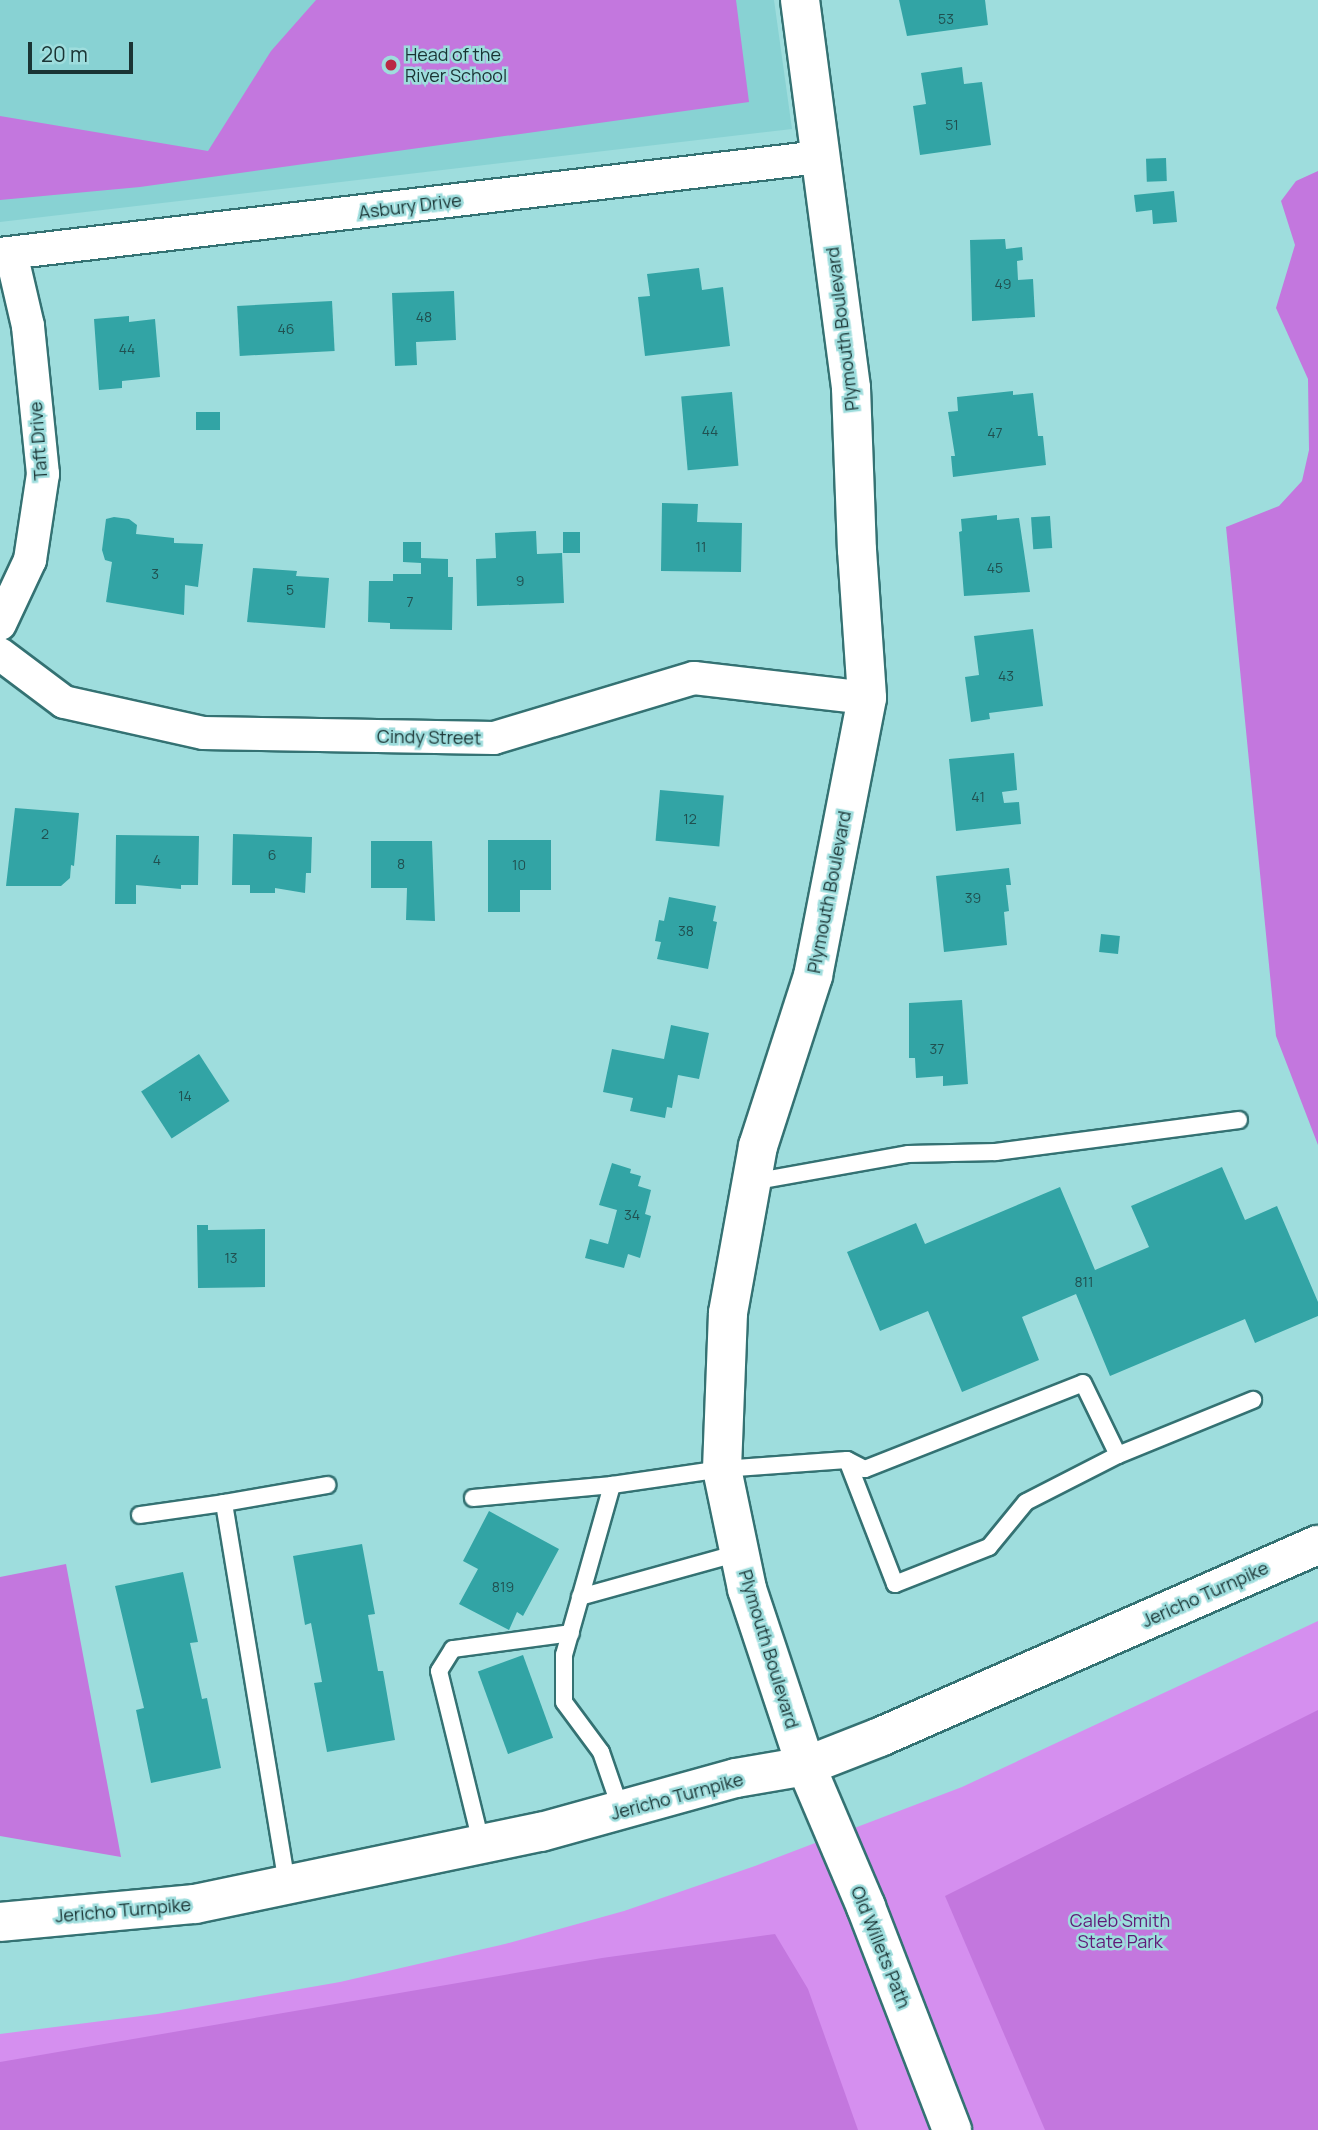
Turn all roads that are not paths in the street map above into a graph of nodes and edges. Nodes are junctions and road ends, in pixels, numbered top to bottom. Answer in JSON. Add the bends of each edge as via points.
{"nodes":[{"id":1,"x":800,"y":0,"type":"edge"},
{"id":2,"x":820,"y":158,"type":"junction"},
{"id":3,"x":5,"y":253,"type":"edge"},
{"id":4,"x":0,"y":624,"type":"edge"},
{"id":5,"x":0,"y":654,"type":"edge"},
{"id":6,"x":867,"y":698,"type":"junction"},
{"id":7,"x":1239,"y":1120,"type":"dead end"},
{"id":8,"x":752,"y":1182,"type":"junction"},
{"id":9,"x":1253,"y":1400,"type":"dead end"},
{"id":10,"x":1118,"y":1455,"type":"junction"},
{"id":11,"x":847,"y":1460,"type":"junction"},
{"id":12,"x":722,"y":1469,"type":"junction"},
{"id":13,"x":327,"y":1485,"type":"dead end"},
{"id":14,"x":612,"y":1485,"type":"junction"},
{"id":15,"x":474,"y":1498,"type":"dead end"},
{"id":16,"x":225,"y":1503,"type":"junction"},
{"id":17,"x":140,"y":1515,"type":"dead end"},
{"id":18,"x":1318,"y":1545,"type":"edge"},
{"id":19,"x":739,"y":1553,"type":"junction"},
{"id":20,"x":580,"y":1597,"type":"junction"},
{"id":21,"x":571,"y":1633,"type":"junction"},
{"id":22,"x":806,"y":1766,"type":"junction"},
{"id":23,"x":622,"y":1811,"type":"junction"},
{"id":24,"x":481,"y":1842,"type":"junction"},
{"id":25,"x":287,"y":1884,"type":"junction"},
{"id":26,"x":0,"y":1922,"type":"edge"},
{"id":27,"x":952,"y":2130,"type":"edge"}],
"edges":[{"from":1,"to":2,"type":"main road","name":"Plymouth Boulevard"},
{"from":2,"to":3,"type":"street","name":"Asbury Drive"},
{"from":2,"to":6,"type":"main road","name":"Plymouth Boulevard","via":[[851,388]]},
{"from":3,"to":4,"type":"street","name":"Taft Drive","via":[[28,326],[43,474],[30,560]]},
{"from":5,"to":6,"type":"street","name":"Cindy Street","via":[[64,702],[203,733],[494,738],[694,678]]},
{"from":6,"to":8,"type":"main road","name":"Plymouth Boulevard","via":[[813,976],[758,1146]]},
{"from":7,"to":8,"type":"lane","via":[[996,1152],[908,1153]]},
{"from":8,"to":12,"type":"main road","name":"Plymouth Boulevard","via":[[728,1313]]},
{"from":9,"to":10,"type":"lane"},
{"from":10,"to":11,"type":"lane","via":[[1083,1383],[865,1469]]},
{"from":10,"to":11,"type":"lane","via":[[1026,1502],[989,1548],[895,1584]]},
{"from":11,"to":12,"type":"lane"},
{"from":12,"to":14,"type":"lane"},
{"from":12,"to":19,"type":"main road","name":"Plymouth Boulevard"},
{"from":13,"to":16,"type":"lane"},
{"from":14,"to":15,"type":"lane"},
{"from":14,"to":20,"type":"lane"},
{"from":16,"to":17,"type":"lane"},
{"from":16,"to":25,"type":"lane"},
{"from":18,"to":22,"type":"main road","name":"Jericho Turnpike"},
{"from":19,"to":20,"type":"lane"},
{"from":19,"to":22,"type":"main road","name":"Plymouth Boulevard"},
{"from":20,"to":21,"type":"lane"},
{"from":21,"to":23,"type":"lane","via":[[564,1655],[564,1702],[601,1752]]},
{"from":21,"to":24,"type":"lane","via":[[453,1649],[439,1671]]},
{"from":22,"to":23,"type":"main road","name":"Jericho Turnpike","via":[[736,1778]]},
{"from":22,"to":27,"type":"main road","name":"Old Willets Path"},
{"from":23,"to":24,"type":"main road","name":"Jericho Turnpike"},
{"from":24,"to":25,"type":"main road","name":"Jericho Turnpike"},
{"from":25,"to":26,"type":"main road","name":"Jericho Turnpike","via":[[195,1904]]}]}
